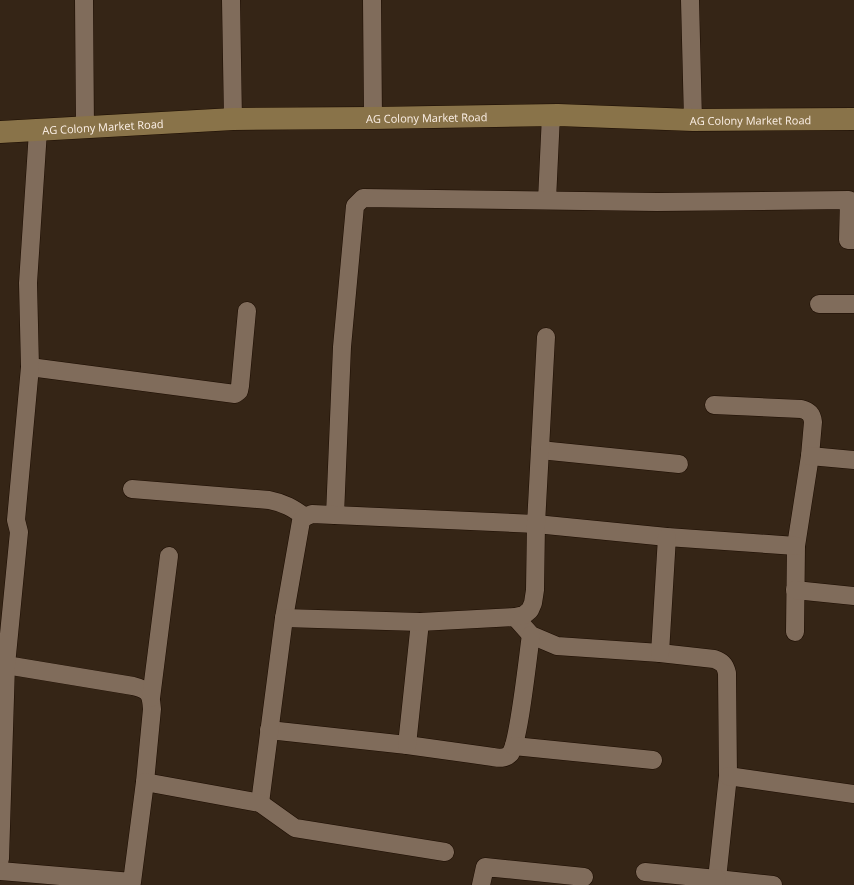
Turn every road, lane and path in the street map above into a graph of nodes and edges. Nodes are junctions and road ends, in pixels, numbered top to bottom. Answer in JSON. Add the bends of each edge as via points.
{"nodes":[{"id":1,"x":84,"y":0,"type":"edge"},
{"id":2,"x":231,"y":0,"type":"edge"},
{"id":3,"x":372,"y":0,"type":"edge"},
{"id":4,"x":690,"y":0,"type":"edge"},
{"id":5,"x":551,"y":115,"type":"junction"},
{"id":6,"x":373,"y":118,"type":"junction"},
{"id":7,"x":233,"y":119,"type":"junction"},
{"id":8,"x":693,"y":120,"type":"junction"},
{"id":9,"x":854,"y":120,"type":"edge"},
{"id":10,"x":85,"y":128,"type":"junction"},
{"id":11,"x":38,"y":131,"type":"junction"},
{"id":12,"x":0,"y":132,"type":"edge"},
{"id":13,"x":547,"y":200,"type":"junction"},
{"id":14,"x":854,"y":240,"type":"edge"},
{"id":15,"x":819,"y":304,"type":"dead end"},
{"id":16,"x":854,"y":304,"type":"edge"},
{"id":17,"x":247,"y":311,"type":"dead end"},
{"id":18,"x":546,"y":337,"type":"dead end"},
{"id":19,"x":30,"y":367,"type":"junction"},
{"id":20,"x":714,"y":406,"type":"dead end"},
{"id":21,"x":540,"y":450,"type":"junction"},
{"id":22,"x":810,"y":456,"type":"junction"},
{"id":23,"x":854,"y":460,"type":"edge"},
{"id":24,"x":679,"y":464,"type":"dead end"},
{"id":25,"x":132,"y":488,"type":"dead end"},
{"id":26,"x":335,"y":515,"type":"junction"},
{"id":27,"x":305,"y":516,"type":"junction"},
{"id":28,"x":536,"y":524,"type":"junction"},
{"id":29,"x":667,"y":537,"type":"junction"},
{"id":30,"x":796,"y":546,"type":"junction"},
{"id":31,"x":168,"y":556,"type":"dead end"},
{"id":32,"x":795,"y":590,"type":"junction"},
{"id":33,"x":854,"y":596,"type":"edge"},
{"id":34,"x":5,"y":611,"type":"edge"},
{"id":35,"x":515,"y":617,"type":"junction"},
{"id":36,"x":284,"y":618,"type":"junction"},
{"id":37,"x":420,"y":622,"type":"junction"},
{"id":38,"x":795,"y":632,"type":"dead end"},
{"id":39,"x":531,"y":635,"type":"junction"},
{"id":40,"x":660,"y":653,"type":"junction"},
{"id":41,"x":6,"y":665,"type":"junction"},
{"id":42,"x":151,"y":698,"type":"junction"},
{"id":43,"x":269,"y":730,"type":"junction"},
{"id":44,"x":407,"y":745,"type":"junction"},
{"id":45,"x":514,"y":746,"type":"junction"},
{"id":46,"x":653,"y":760,"type":"dead end"},
{"id":47,"x":728,"y":776,"type":"junction"},
{"id":48,"x":145,"y":782,"type":"junction"},
{"id":49,"x":854,"y":794,"type":"edge"},
{"id":50,"x":260,"y":803,"type":"junction"},
{"id":51,"x":445,"y":852,"type":"dead end"},
{"id":52,"x":0,"y":859,"type":"edge"},
{"id":53,"x":0,"y":871,"type":"edge"},
{"id":54,"x":645,"y":872,"type":"dead end"},
{"id":55,"x":584,"y":877,"type":"dead end"},
{"id":56,"x":716,"y":882,"type":"edge"},
{"id":57,"x":481,"y":885,"type":"edge"},
{"id":58,"x":773,"y":885,"type":"edge"}],
"edges":[{"from":1,"to":10,"type":"street"},
{"from":2,"to":7,"type":"street"},
{"from":3,"to":6,"type":"street"},
{"from":4,"to":8,"type":"street"},
{"from":5,"to":6,"type":"street","name":"AG Colony Market Road"},
{"from":5,"to":8,"type":"street","name":"AG Colony Market Road"},
{"from":5,"to":13,"type":"street"},
{"from":6,"to":7,"type":"street","name":"AG Colony Market Road"},
{"from":7,"to":10,"type":"street","name":"AG Colony Market Road"},
{"from":8,"to":9,"type":"street","name":"AG Colony Market Road"},
{"from":10,"to":11,"type":"street","name":"AG Colony Market Road"},
{"from":11,"to":12,"type":"street","name":"AG Colony Market Road"},
{"from":11,"to":19,"type":"street","via":[[28,283]]},
{"from":13,"to":14,"type":"street","via":[[849,200],[848,240]]},
{"from":13,"to":26,"type":"street","via":[[363,198],[355,206],[342,347]]},
{"from":15,"to":16,"type":"street"},
{"from":17,"to":19,"type":"street","via":[[240,386],[235,394]]},
{"from":18,"to":21,"type":"street"},
{"from":19,"to":34,"type":"street","via":[[16,520],[18,532]]},
{"from":20,"to":22,"type":"street","via":[[807,410],[813,422]]},
{"from":21,"to":24,"type":"street"},
{"from":21,"to":28,"type":"street"},
{"from":22,"to":23,"type":"street"},
{"from":22,"to":30,"type":"street"},
{"from":25,"to":27,"type":"street","via":[[269,500],[294,508]]},
{"from":26,"to":27,"type":"street"},
{"from":26,"to":28,"type":"street"},
{"from":27,"to":36,"type":"street","via":[[300,521]]},
{"from":28,"to":29,"type":"street"},
{"from":28,"to":35,"type":"street","via":[[533,603],[524,615]]},
{"from":29,"to":30,"type":"street"},
{"from":29,"to":40,"type":"street"},
{"from":30,"to":32,"type":"street"},
{"from":31,"to":42,"type":"street"},
{"from":32,"to":33,"type":"street"},
{"from":32,"to":38,"type":"street"},
{"from":34,"to":41,"type":"street"},
{"from":35,"to":37,"type":"street"},
{"from":35,"to":39,"type":"street"},
{"from":36,"to":37,"type":"street"},
{"from":36,"to":43,"type":"street"},
{"from":37,"to":44,"type":"street"},
{"from":39,"to":40,"type":"street","via":[[557,646]]},
{"from":39,"to":45,"type":"street"},
{"from":40,"to":47,"type":"street","via":[[714,659],[726,666]]},
{"from":41,"to":42,"type":"street","via":[[142,688]]},
{"from":41,"to":52,"type":"street"},
{"from":42,"to":48,"type":"street"},
{"from":43,"to":44,"type":"street"},
{"from":43,"to":50,"type":"street"},
{"from":44,"to":45,"type":"street","via":[[500,758],[509,754]]},
{"from":45,"to":46,"type":"street"},
{"from":47,"to":49,"type":"street"},
{"from":47,"to":56,"type":"street"},
{"from":48,"to":50,"type":"street"},
{"from":48,"to":53,"type":"street","via":[[132,882]]},
{"from":50,"to":51,"type":"street","via":[[295,828]]},
{"from":54,"to":56,"type":"street"},
{"from":55,"to":57,"type":"street","via":[[485,868]]},
{"from":56,"to":58,"type":"street"}]}
